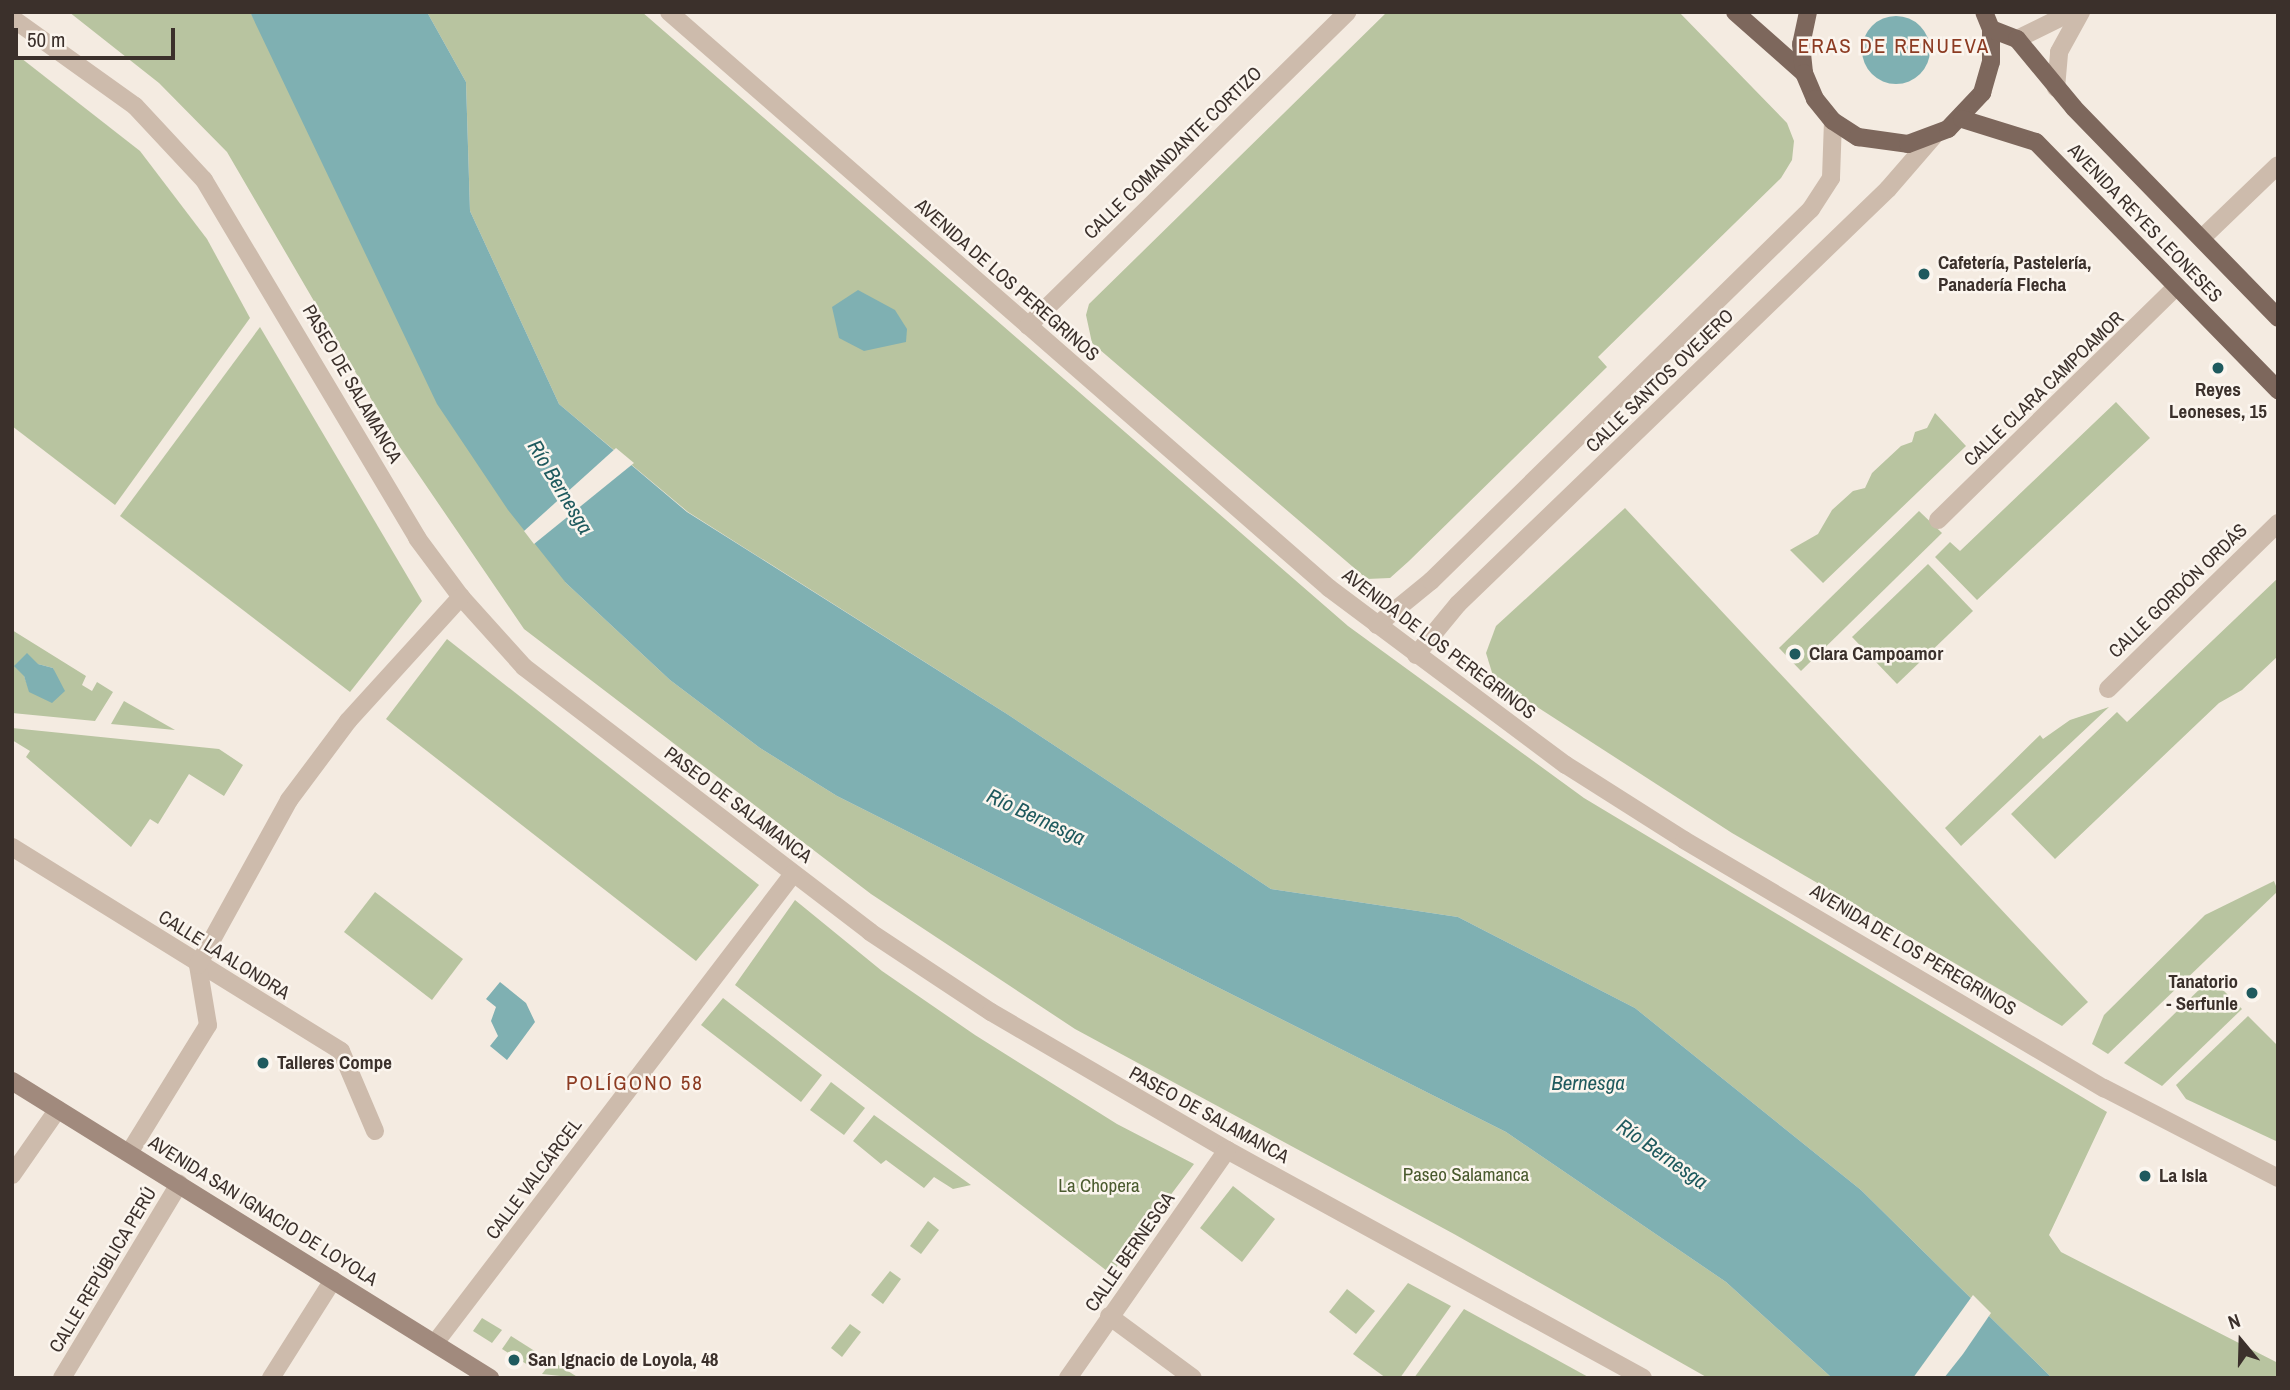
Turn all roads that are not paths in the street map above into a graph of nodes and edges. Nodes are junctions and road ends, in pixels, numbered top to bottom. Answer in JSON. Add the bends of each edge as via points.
{"nodes":[{"id":1,"x":670,"y":12,"type":"edge"},
{"id":2,"x":1349,"y":12,"type":"edge"},
{"id":3,"x":1735,"y":12,"type":"edge"},
{"id":4,"x":1808,"y":12,"type":"edge"},
{"id":5,"x":2072,"y":12,"type":"edge"},
{"id":6,"x":2081,"y":12,"type":"edge"},
{"id":7,"x":20,"y":18,"type":"edge"},
{"id":8,"x":1987,"y":21,"type":"edge"},
{"id":9,"x":2017,"y":39,"type":"junction"},
{"id":10,"x":1804,"y":73,"type":"junction"},
{"id":11,"x":2056,"y":88,"type":"junction"},
{"id":12,"x":1962,"y":119,"type":"junction"},
{"id":13,"x":1833,"y":121,"type":"junction"},
{"id":14,"x":1933,"y":137,"type":"junction"},
{"id":15,"x":2278,"y":165,"type":"edge"},
{"id":16,"x":2202,"y":238,"type":"junction"},
{"id":17,"x":2177,"y":286,"type":"junction"},
{"id":18,"x":2278,"y":318,"type":"edge"},
{"id":19,"x":1028,"y":326,"type":"junction"},
{"id":20,"x":2278,"y":390,"type":"edge"},
{"id":21,"x":1938,"y":520,"type":"dead end"},
{"id":22,"x":2278,"y":523,"type":"edge"},
{"id":23,"x":461,"y":597,"type":"junction"},
{"id":24,"x":1377,"y":625,"type":"junction"},
{"id":25,"x":1416,"y":655,"type":"junction"},
{"id":26,"x":2108,"y":689,"type":"dead end"},
{"id":27,"x":12,"y":847,"type":"edge"},
{"id":28,"x":793,"y":874,"type":"junction"},
{"id":29,"x":198,"y":965,"type":"junction"},
{"id":30,"x":12,"y":1082,"type":"edge"},
{"id":31,"x":58,"y":1109,"type":"junction"},
{"id":32,"x":375,"y":1131,"type":"dead end"},
{"id":33,"x":1227,"y":1150,"type":"junction"},
{"id":34,"x":129,"y":1153,"type":"junction"},
{"id":35,"x":12,"y":1175,"type":"edge"},
{"id":36,"x":2278,"y":1178,"type":"edge"},
{"id":37,"x":179,"y":1184,"type":"junction"},
{"id":38,"x":333,"y":1280,"type":"junction"},
{"id":39,"x":1109,"y":1316,"type":"junction"},
{"id":40,"x":435,"y":1343,"type":"junction"},
{"id":41,"x":480,"y":1375,"type":"edge"},
{"id":42,"x":62,"y":1378,"type":"edge"},
{"id":43,"x":271,"y":1378,"type":"edge"},
{"id":44,"x":1068,"y":1378,"type":"edge"},
{"id":45,"x":1193,"y":1378,"type":"edge"},
{"id":46,"x":1643,"y":1378,"type":"edge"}],
"edges":[{"from":1,"to":19,"type":"street","name":"AVENIDA DE LOS PEREGRINOS"},
{"from":2,"to":19,"type":"street","name":"CALLE COMANDANTE CORTIZO"},
{"from":3,"to":10,"type":"main road"},
{"from":4,"to":10,"type":"main road","via":[[1801,44]]},
{"from":5,"to":9,"type":"street"},
{"from":6,"to":11,"type":"street","via":[[2059,52]]},
{"from":7,"to":23,"type":"street","name":"PASEO DE SALAMANCA","via":[[135,106],[204,180],[417,538]]},
{"from":8,"to":9,"type":"main road"},
{"from":8,"to":12,"type":"main road","via":[[1992,62]]},
{"from":9,"to":11,"type":"main road","name":"AVENIDA REYES LEONESES"},
{"from":10,"to":13,"type":"main road","via":[[1815,99]]},
{"from":11,"to":16,"type":"main road","name":"AVENIDA REYES LEONESES"},
{"from":12,"to":14,"type":"main road"},
{"from":12,"to":17,"type":"main road","name":"AVENIDA REYES LEONESES","via":[[2036,142]]},
{"from":13,"to":14,"type":"main road","via":[[1858,137],[1882,144]]},
{"from":13,"to":24,"type":"street","name":"CALLE SANTOS OVEJERO","via":[[1831,178],[1811,209],[1431,581]]},
{"from":14,"to":25,"type":"street","name":"CALLE SANTOS OVEJERO","via":[[1888,190],[1458,604]]},
{"from":15,"to":16,"type":"street"},
{"from":16,"to":18,"type":"main road","name":"AVENIDA REYES LEONESES"},
{"from":17,"to":20,"type":"main road","name":"AVENIDA REYES LEONESES"},
{"from":17,"to":21,"type":"street","name":"CALLE CLARA CAMPOAMOR"},
{"from":19,"to":24,"type":"street","name":"AVENIDA DE LOS PEREGRINOS","via":[[1191,471]]},
{"from":22,"to":26,"type":"street","name":"CALLE GORDÓN ORDÁS"},
{"from":23,"to":28,"type":"street","name":"PASEO DE SALAMANCA","via":[[524,667]]},
{"from":23,"to":29,"type":"street","via":[[348,720],[289,800]]},
{"from":24,"to":25,"type":"street","name":"AVENIDA DE LOS PEREGRINOS"},
{"from":25,"to":36,"type":"street","name":"AVENIDA DE LOS PEREGRINOS","via":[[1566,765],[1684,840],[2104,1088]]},
{"from":27,"to":29,"type":"street","name":"CALLE LA ALONDRA"},
{"from":28,"to":33,"type":"street","name":"PASEO DE SALAMANCA","via":[[981,1006]]},
{"from":28,"to":40,"type":"street","name":"CALLE VALCÁRCEL"},
{"from":29,"to":32,"type":"street","name":"CALLE LA ALONDRA","via":[[341,1051]]},
{"from":29,"to":34,"type":"street","via":[[208,1025]]},
{"from":30,"to":31,"type":"main road","name":"AVENIDA SAN IGNACIO DE LOYOLA"},
{"from":31,"to":34,"type":"main road","name":"AVENIDA SAN IGNACIO DE LOYOLA"},
{"from":31,"to":35,"type":"street"},
{"from":33,"to":39,"type":"street","name":"CALLE BERNESGA"},
{"from":33,"to":46,"type":"street","name":"PASEO DE SALAMANCA"},
{"from":34,"to":37,"type":"main road","name":"AVENIDA SAN IGNACIO DE LOYOLA"},
{"from":37,"to":38,"type":"main road","name":"AVENIDA SAN IGNACIO DE LOYOLA"},
{"from":37,"to":42,"type":"street","name":"CALLE REPÚBLICA PERÚ"},
{"from":38,"to":40,"type":"main road","name":"AVENIDA SAN IGNACIO DE LOYOLA"},
{"from":38,"to":43,"type":"street"},
{"from":39,"to":44,"type":"street","name":"CALLE BERNESGA"},
{"from":39,"to":45,"type":"street"},
{"from":40,"to":41,"type":"main road","name":"AVENIDA SAN IGNACIO DE LOYOLA"}]}
